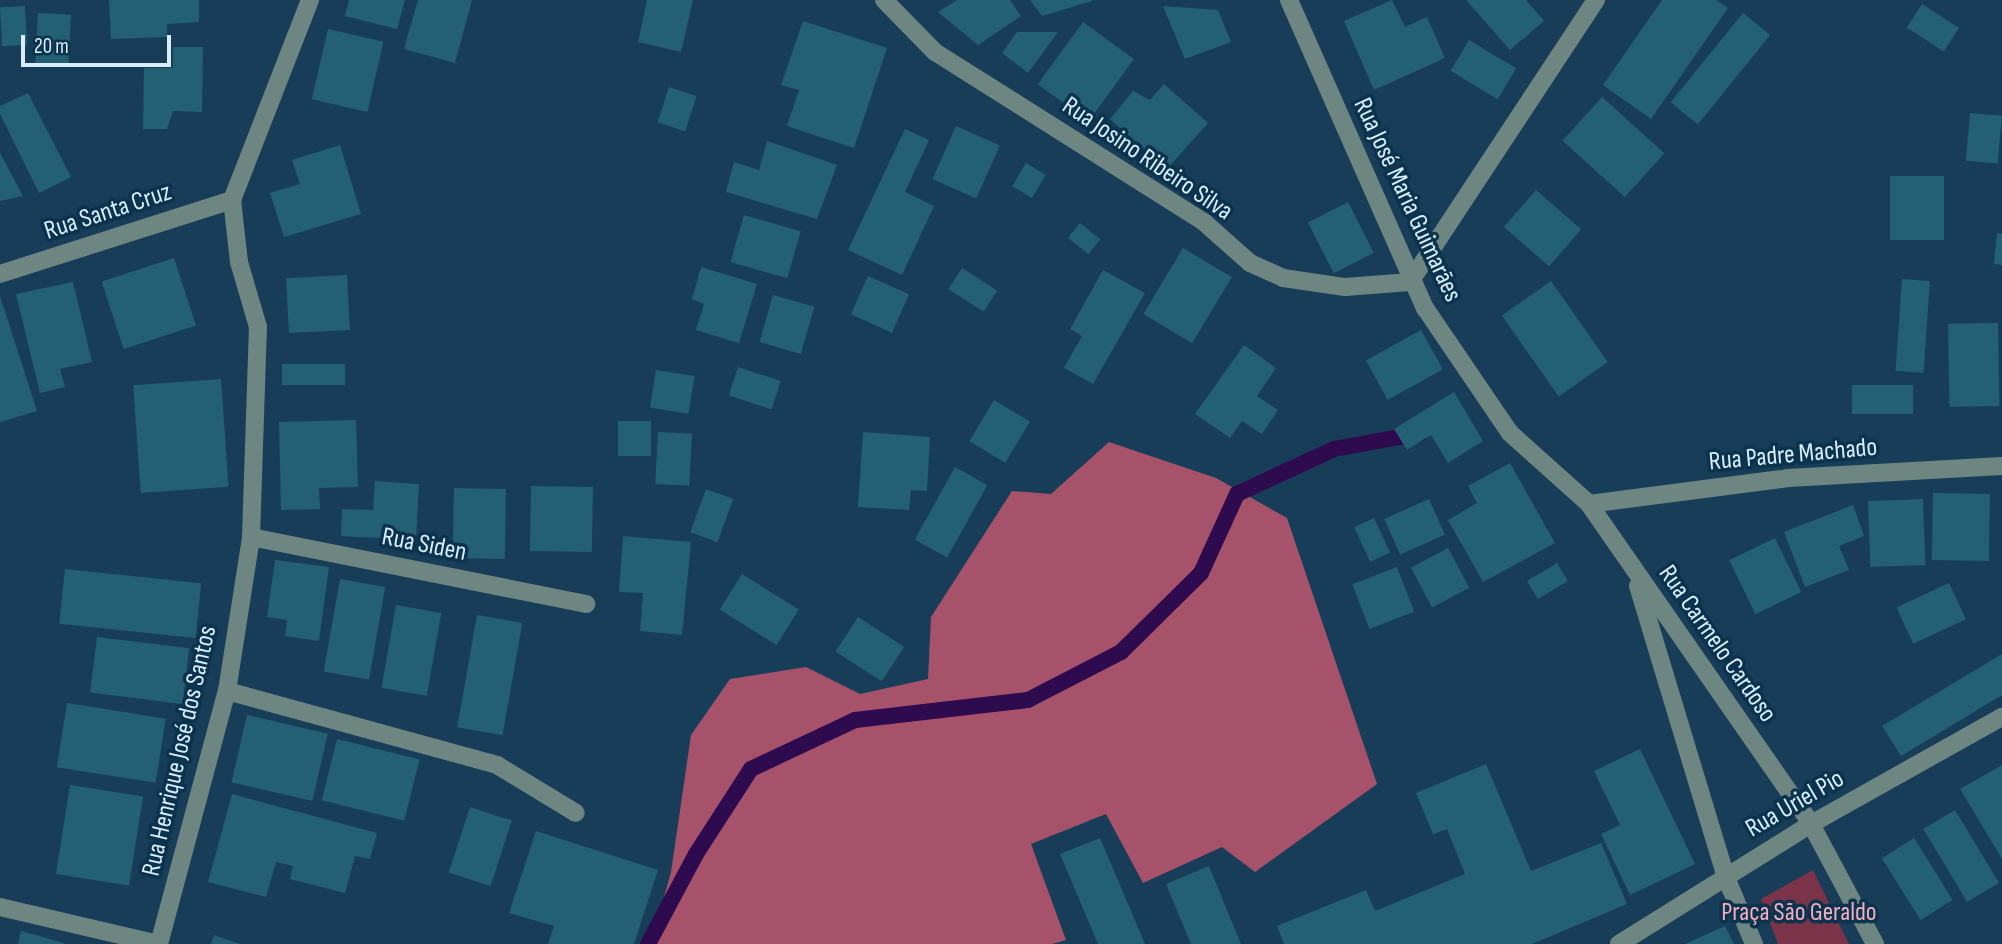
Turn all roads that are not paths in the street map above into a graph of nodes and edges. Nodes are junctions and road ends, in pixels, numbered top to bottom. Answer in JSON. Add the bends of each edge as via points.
{"nodes":[{"id":1,"x":310,"y":0,"type":"edge"},
{"id":2,"x":884,"y":0,"type":"edge"},
{"id":3,"x":1289,"y":0,"type":"edge"},
{"id":4,"x":1596,"y":0,"type":"edge"},
{"id":5,"x":232,"y":200,"type":"junction"},
{"id":6,"x":0,"y":274,"type":"edge"},
{"id":7,"x":1410,"y":282,"type":"junction"},
{"id":8,"x":2002,"y":466,"type":"edge"},
{"id":9,"x":1589,"y":505,"type":"junction"},
{"id":10,"x":251,"y":537,"type":"junction"},
{"id":11,"x":1633,"y":569,"type":"junction"},
{"id":12,"x":586,"y":604,"type":"dead end"},
{"id":13,"x":227,"y":691,"type":"junction"},
{"id":14,"x":2002,"y":718,"type":"edge"},
{"id":15,"x":576,"y":813,"type":"dead end"},
{"id":16,"x":1811,"y":824,"type":"junction"},
{"id":17,"x":1725,"y":875,"type":"junction"},
{"id":18,"x":0,"y":907,"type":"edge"},
{"id":19,"x":159,"y":944,"type":"edge"},
{"id":20,"x":1619,"y":944,"type":"edge"},
{"id":21,"x":1754,"y":944,"type":"edge"},
{"id":22,"x":1875,"y":944,"type":"edge"}],
"edges":[{"from":1,"to":5,"type":"street","name":"Rua Henrique José dos Santos"},
{"from":2,"to":7,"type":"street","name":"Rua Josino Ribeiro Silva","via":[[935,52],[1205,223],[1264,271],[1345,287]]},
{"from":3,"to":7,"type":"street","name":"Rua José Maria Guimarães"},
{"from":4,"to":7,"type":"street"},
{"from":5,"to":6,"type":"street","name":"Rua Santa Cruz"},
{"from":5,"to":10,"type":"street","name":"Rua Henrique José dos Santos","via":[[239,262],[258,327]]},
{"from":7,"to":9,"type":"street","name":"Rua José Maria Guimarães","via":[[1510,433]]},
{"from":8,"to":9,"type":"street","name":"Rua Padre Machado","via":[[1788,478]]},
{"from":9,"to":11,"type":"street","name":"Rua José Maria Guimarães"},
{"from":10,"to":12,"type":"street","name":"Rua Siden"},
{"from":10,"to":13,"type":"street","name":"Rua Henrique José dos Santos"},
{"from":11,"to":16,"type":"street","name":"Rua Carmelo Cardoso"},
{"from":11,"to":17,"type":"street","name":"Rua Carmelo Cardoso"},
{"from":13,"to":15,"type":"street","via":[[497,765]]},
{"from":13,"to":19,"type":"street","name":"Rua Henrique José dos Santos"},
{"from":14,"to":16,"type":"street","name":"Rua Uriel Pio"},
{"from":16,"to":17,"type":"street","name":"Rua Uriel Pio"},
{"from":16,"to":22,"type":"street","name":"Rua Carmelo Cardoso"},
{"from":17,"to":20,"type":"street","name":"Rua Uriel Pio"},
{"from":17,"to":21,"type":"street","name":"Rua Carmelo Cardoso"},
{"from":18,"to":19,"type":"street"}]}
